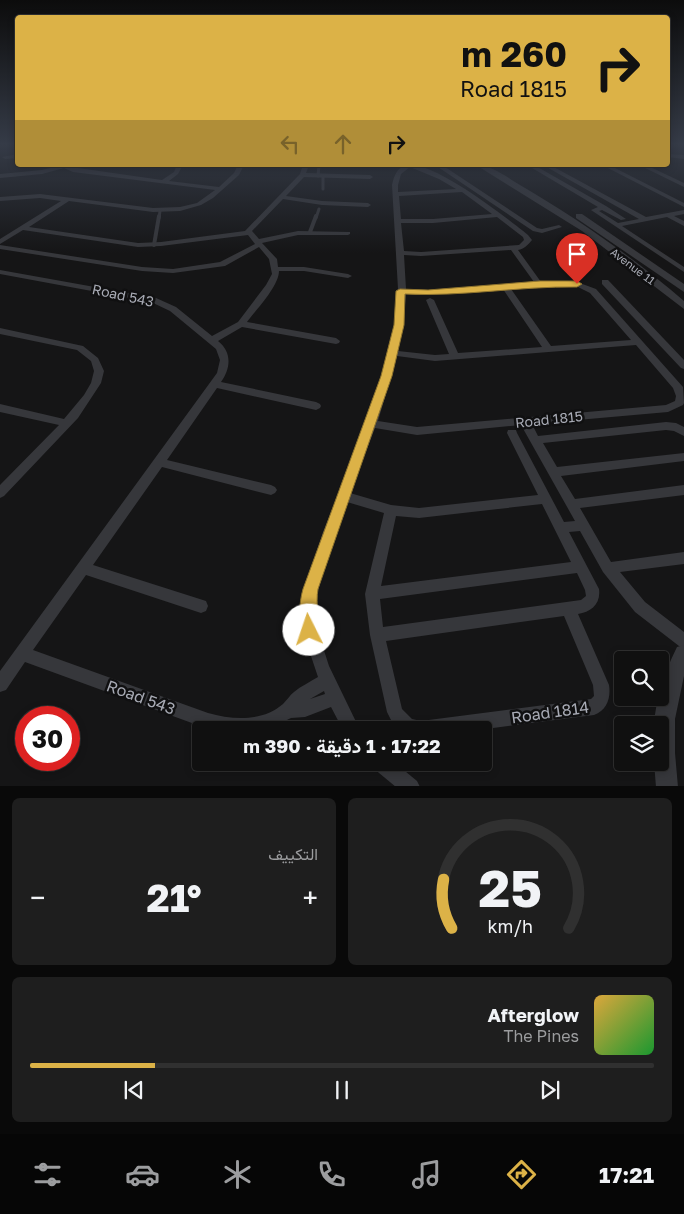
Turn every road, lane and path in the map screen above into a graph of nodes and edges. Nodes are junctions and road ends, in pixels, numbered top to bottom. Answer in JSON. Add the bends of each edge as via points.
{"nodes":[{"id":1,"x":146,"y":180,"type":"edge"},
{"id":2,"x":166,"y":180,"type":"edge"},
{"id":3,"x":230,"y":180,"type":"edge"},
{"id":4,"x":299,"y":180,"type":"edge"},
{"id":5,"x":321,"y":180,"type":"edge"},
{"id":6,"x":396,"y":180,"type":"edge"},
{"id":7,"x":454,"y":180,"type":"edge"},
{"id":8,"x":462,"y":180,"type":"edge"},
{"id":9,"x":505,"y":180,"type":"edge"},
{"id":10,"x":517,"y":180,"type":"edge"},
{"id":11,"x":556,"y":180,"type":"edge"},
{"id":12,"x":572,"y":180,"type":"edge"},
{"id":13,"x":634,"y":180,"type":"edge"},
{"id":14,"x":449,"y":181,"type":"joint"},
{"id":15,"x":163,"y":182,"type":"junction"},
{"id":16,"x":219,"y":189,"type":"junction"},
{"id":17,"x":322,"y":189,"type":"dead end"},
{"id":18,"x":463,"y":190,"type":"junction"},
{"id":19,"x":396,"y":194,"type":"junction"},
{"id":20,"x":282,"y":197,"type":"junction"},
{"id":21,"x":0,"y":199,"type":"edge"},
{"id":22,"x":68,"y":199,"type":"junction"},
{"id":23,"x":368,"y":205,"type":"dead end"},
{"id":24,"x":684,"y":205,"type":"edge"},
{"id":25,"x":604,"y":207,"type":"junction"},
{"id":26,"x":319,"y":209,"type":"dead end"},
{"id":27,"x":160,"y":211,"type":"junction"},
{"id":28,"x":684,"y":212,"type":"edge"},
{"id":29,"x":498,"y":215,"type":"junction"},
{"id":30,"x":668,"y":215,"type":"junction"},
{"id":31,"x":623,"y":219,"type":"dead end"},
{"id":32,"x":644,"y":220,"type":"junction"},
{"id":33,"x":397,"y":221,"type":"junction"},
{"id":34,"x":523,"y":221,"type":"junction"},
{"id":35,"x":509,"y":223,"type":"junction"},
{"id":36,"x":684,"y":224,"type":"edge"},
{"id":37,"x":617,"y":225,"type":"junction"},
{"id":38,"x":559,"y":227,"type":"dead end"},
{"id":39,"x":23,"y":228,"type":"junction"},
{"id":40,"x":310,"y":232,"type":"junction"},
{"id":41,"x":248,"y":233,"type":"junction"},
{"id":42,"x":348,"y":233,"type":"dead end"},
{"id":43,"x":0,"y":242,"type":"edge"},
{"id":44,"x":258,"y":243,"type":"junction"},
{"id":45,"x":154,"y":245,"type":"junction"},
{"id":46,"x":0,"y":247,"type":"edge"},
{"id":47,"x":513,"y":248,"type":"junction"},
{"id":48,"x":399,"y":253,"type":"junction"},
{"id":49,"x":277,"y":269,"type":"junction"},
{"id":50,"x":684,"y":270,"type":"edge"},
{"id":51,"x":0,"y":272,"type":"edge"},
{"id":52,"x":348,"y":276,"type":"dead end"},
{"id":53,"x":605,"y":282,"type":"dead end"},
{"id":54,"x":540,"y":284,"type":"junction"},
{"id":55,"x":506,"y":286,"type":"junction"},
{"id":56,"x":684,"y":289,"type":"edge"},
{"id":57,"x":400,"y":291,"type":"junction"},
{"id":58,"x":430,"y":300,"type":"dead end"},
{"id":59,"x":684,"y":306,"type":"edge"},
{"id":60,"x":609,"y":308,"type":"junction"},
{"id":61,"x":629,"y":308,"type":"junction"},
{"id":62,"x":241,"y":324,"type":"junction"},
{"id":63,"x":0,"y":331,"type":"edge"},
{"id":64,"x":212,"y":340,"type":"junction"},
{"id":65,"x":336,"y":341,"type":"dead end"},
{"id":66,"x":638,"y":342,"type":"junction"},
{"id":67,"x":548,"y":349,"type":"junction"},
{"id":68,"x":392,"y":353,"type":"junction"},
{"id":69,"x":455,"y":356,"type":"junction"},
{"id":70,"x":657,"y":363,"type":"junction"},
{"id":71,"x":681,"y":363,"type":"edge"},
{"id":72,"x":215,"y":384,"type":"junction"},
{"id":73,"x":316,"y":406,"type":"dead end"},
{"id":74,"x":0,"y":408,"type":"edge"},
{"id":75,"x":599,"y":414,"type":"junction"},
{"id":76,"x":525,"y":422,"type":"junction"},
{"id":77,"x":66,"y":423,"type":"junction"},
{"id":78,"x":370,"y":423,"type":"junction"},
{"id":79,"x":612,"y":432,"type":"junction"},
{"id":80,"x":684,"y":432,"type":"edge"},
{"id":81,"x":512,"y":434,"type":"dead end"},
{"id":82,"x":537,"y":440,"type":"junction"},
{"id":83,"x":684,"y":457,"type":"edge"},
{"id":84,"x":158,"y":462,"type":"junction"},
{"id":85,"x":554,"y":472,"type":"junction"},
{"id":86,"x":271,"y":490,"type":"dead end"},
{"id":87,"x":684,"y":490,"type":"edge"},
{"id":88,"x":0,"y":493,"type":"edge"},
{"id":89,"x":343,"y":496,"type":"junction"},
{"id":90,"x":545,"y":499,"type":"junction"},
{"id":91,"x":573,"y":504,"type":"junction"},
{"id":92,"x":391,"y":510,"type":"junction"},
{"id":93,"x":584,"y":525,"type":"junction"},
{"id":94,"x":560,"y":528,"type":"junction"},
{"id":95,"x":684,"y":558,"type":"edge"},
{"id":96,"x":580,"y":567,"type":"junction"},
{"id":97,"x":82,"y":568,"type":"junction"},
{"id":98,"x":608,"y":568,"type":"junction"},
{"id":99,"x":372,"y":594,"type":"junction"},
{"id":100,"x":202,"y":606,"type":"dead end"},
{"id":101,"x":568,"y":608,"type":"junction"},
{"id":102,"x":377,"y":635,"type":"junction"},
{"id":103,"x":684,"y":641,"type":"edge"},
{"id":104,"x":22,"y":654,"type":"junction"},
{"id":105,"x":684,"y":654,"type":"edge"},
{"id":106,"x":327,"y":681,"type":"junction"},
{"id":107,"x":0,"y":684,"type":"edge"},
{"id":108,"x":334,"y":698,"type":"junction"},
{"id":109,"x":289,"y":710,"type":"junction"},
{"id":110,"x":347,"y":721,"type":"edge"},
{"id":111,"x":391,"y":771,"type":"edge"},
{"id":112,"x":410,"y":786,"type":"edge"},
{"id":113,"x":667,"y":786,"type":"edge"}],
"edges":[{"from":1,"to":15,"type":"street"},
{"from":2,"to":15,"type":"street"},
{"from":3,"to":16,"type":"street"},
{"from":4,"to":20,"type":"street"},
{"from":5,"to":17,"type":"lane"},
{"from":6,"to":19,"type":"street"},
{"from":7,"to":14,"type":"street"},
{"from":8,"to":34,"type":"street"},
{"from":9,"to":59,"type":"street","name":"Avenue 11","via":[[575,223]]},
{"from":10,"to":56,"type":"street","name":"Avenue 11","via":[[603,232]]},
{"from":11,"to":25,"type":"street"},
{"from":12,"to":32,"type":"street"},
{"from":13,"to":24,"type":"street"},
{"from":14,"to":18,"type":"street"},
{"from":15,"to":16,"type":"street"},
{"from":16,"to":27,"type":"street","via":[[199,204]]},
{"from":18,"to":19,"type":"street"},
{"from":18,"to":29,"type":"street"},
{"from":19,"to":33,"type":"street"},
{"from":20,"to":23,"type":"street"},
{"from":20,"to":41,"type":"street"},
{"from":21,"to":22,"type":"street","via":[[40,196]]},
{"from":22,"to":27,"type":"street"},
{"from":22,"to":39,"type":"street"},
{"from":25,"to":31,"type":"street"},
{"from":25,"to":37,"type":"street","via":[[594,210]]},
{"from":26,"to":40,"type":"lane"},
{"from":27,"to":45,"type":"lane"},
{"from":28,"to":30,"type":"street"},
{"from":29,"to":33,"type":"street"},
{"from":29,"to":35,"type":"street"},
{"from":30,"to":32,"type":"street"},
{"from":30,"to":36,"type":"street"},
{"from":32,"to":37,"type":"street"},
{"from":33,"to":48,"type":"street"},
{"from":34,"to":35,"type":"street"},
{"from":34,"to":38,"type":"street","via":[[540,231]]},
{"from":35,"to":47,"type":"street","via":[[528,240],[526,244]]},
{"from":37,"to":50,"type":"street"},
{"from":39,"to":43,"type":"street"},
{"from":39,"to":45,"type":"street"},
{"from":40,"to":42,"type":"street"},
{"from":40,"to":44,"type":"street"},
{"from":41,"to":44,"type":"street"},
{"from":41,"to":45,"type":"street"},
{"from":44,"to":46,"type":"street","via":[[222,264],[174,271]]},
{"from":44,"to":49,"type":"street","via":[[273,259]]},
{"from":47,"to":48,"type":"street"},
{"from":47,"to":54,"type":"street"},
{"from":48,"to":57,"type":"street"},
{"from":49,"to":52,"type":"street","via":[[304,269]]},
{"from":49,"to":62,"type":"street","via":[[270,286]]},
{"from":51,"to":64,"type":"street","name":"Road 543","via":[[153,300],[173,309]]},
{"from":53,"to":61,"type":"street"},
{"from":54,"to":55,"type":"street","name":"Road 1815"},
{"from":54,"to":60,"type":"street","name":"Road 1815","via":[[577,284],[593,291]]},
{"from":55,"to":57,"type":"street","name":"Road 1815","via":[[428,293]]},
{"from":55,"to":67,"type":"street"},
{"from":57,"to":68,"type":"street","via":[[399,325]]},
{"from":58,"to":69,"type":"street"},
{"from":60,"to":61,"type":"street"},
{"from":60,"to":66,"type":"street","name":"Road 1815"},
{"from":61,"to":71,"type":"street"},
{"from":62,"to":64,"type":"street"},
{"from":62,"to":65,"type":"street"},
{"from":63,"to":77,"type":"street","via":[[80,348],[96,362],[99,371],[97,382]]},
{"from":64,"to":72,"type":"street","name":"Road 543","via":[[224,355],[225,364]]},
{"from":66,"to":67,"type":"street"},
{"from":66,"to":70,"type":"street","name":"Road 1815"},
{"from":67,"to":69,"type":"street"},
{"from":68,"to":69,"type":"street","via":[[420,357]]},
{"from":68,"to":78,"type":"street"},
{"from":70,"to":71,"type":"street"},
{"from":70,"to":75,"type":"street","name":"Road 1815","via":[[678,387],[679,403],[668,408]]},
{"from":72,"to":73,"type":"street"},
{"from":72,"to":84,"type":"street","name":"Road 543"},
{"from":74,"to":77,"type":"street"},
{"from":75,"to":76,"type":"street","name":"Road 1815"},
{"from":75,"to":79,"type":"street"},
{"from":76,"to":78,"type":"street","name":"Road 1815","via":[[417,431]]},
{"from":76,"to":82,"type":"street"},
{"from":77,"to":88,"type":"street"},
{"from":78,"to":89,"type":"street"},
{"from":79,"to":80,"type":"street","via":[[666,426]]},
{"from":79,"to":82,"type":"street"},
{"from":81,"to":90,"type":"street"},
{"from":82,"to":85,"type":"street"},
{"from":83,"to":85,"type":"street"},
{"from":84,"to":86,"type":"street"},
{"from":84,"to":97,"type":"street","name":"Road 543"},
{"from":85,"to":91,"type":"street"},
{"from":87,"to":91,"type":"street"},
{"from":89,"to":92,"type":"street"},
{"from":89,"to":106,"type":"street","via":[[308,601],[313,646]]},
{"from":90,"to":92,"type":"street","via":[[434,512]]},
{"from":90,"to":94,"type":"street"},
{"from":91,"to":93,"type":"street"},
{"from":92,"to":99,"type":"street","name":"Road 1814"},
{"from":93,"to":94,"type":"street"},
{"from":93,"to":98,"type":"street"},
{"from":94,"to":96,"type":"street"},
{"from":95,"to":98,"type":"street"},
{"from":96,"to":99,"type":"street"},
{"from":96,"to":101,"type":"street","via":[[593,596],[584,606]]},
{"from":97,"to":100,"type":"street"},
{"from":97,"to":104,"type":"street","name":"Road 543"},
{"from":98,"to":103,"type":"street","via":[[640,607]]},
{"from":99,"to":102,"type":"street","name":"Road 1814"},
{"from":101,"to":102,"type":"street"},
{"from":101,"to":102,"type":"street","name":"Road 1814","via":[[603,694],[594,707],[411,728],[401,722],[395,712]]},
{"from":104,"to":107,"type":"street","name":"Road 543"},
{"from":104,"to":109,"type":"street","name":"Road 543","via":[[224,726],[258,726]]},
{"from":105,"to":113,"type":"street","via":[[666,706],[663,748]]},
{"from":106,"to":108,"type":"street"},
{"from":106,"to":109,"type":"street","name":"Road 543","via":[[301,696]]},
{"from":108,"to":109,"type":"street","name":"Road 543","via":[[305,710]]},
{"from":108,"to":110,"type":"street"},
{"from":111,"to":112,"type":"street"}]}
